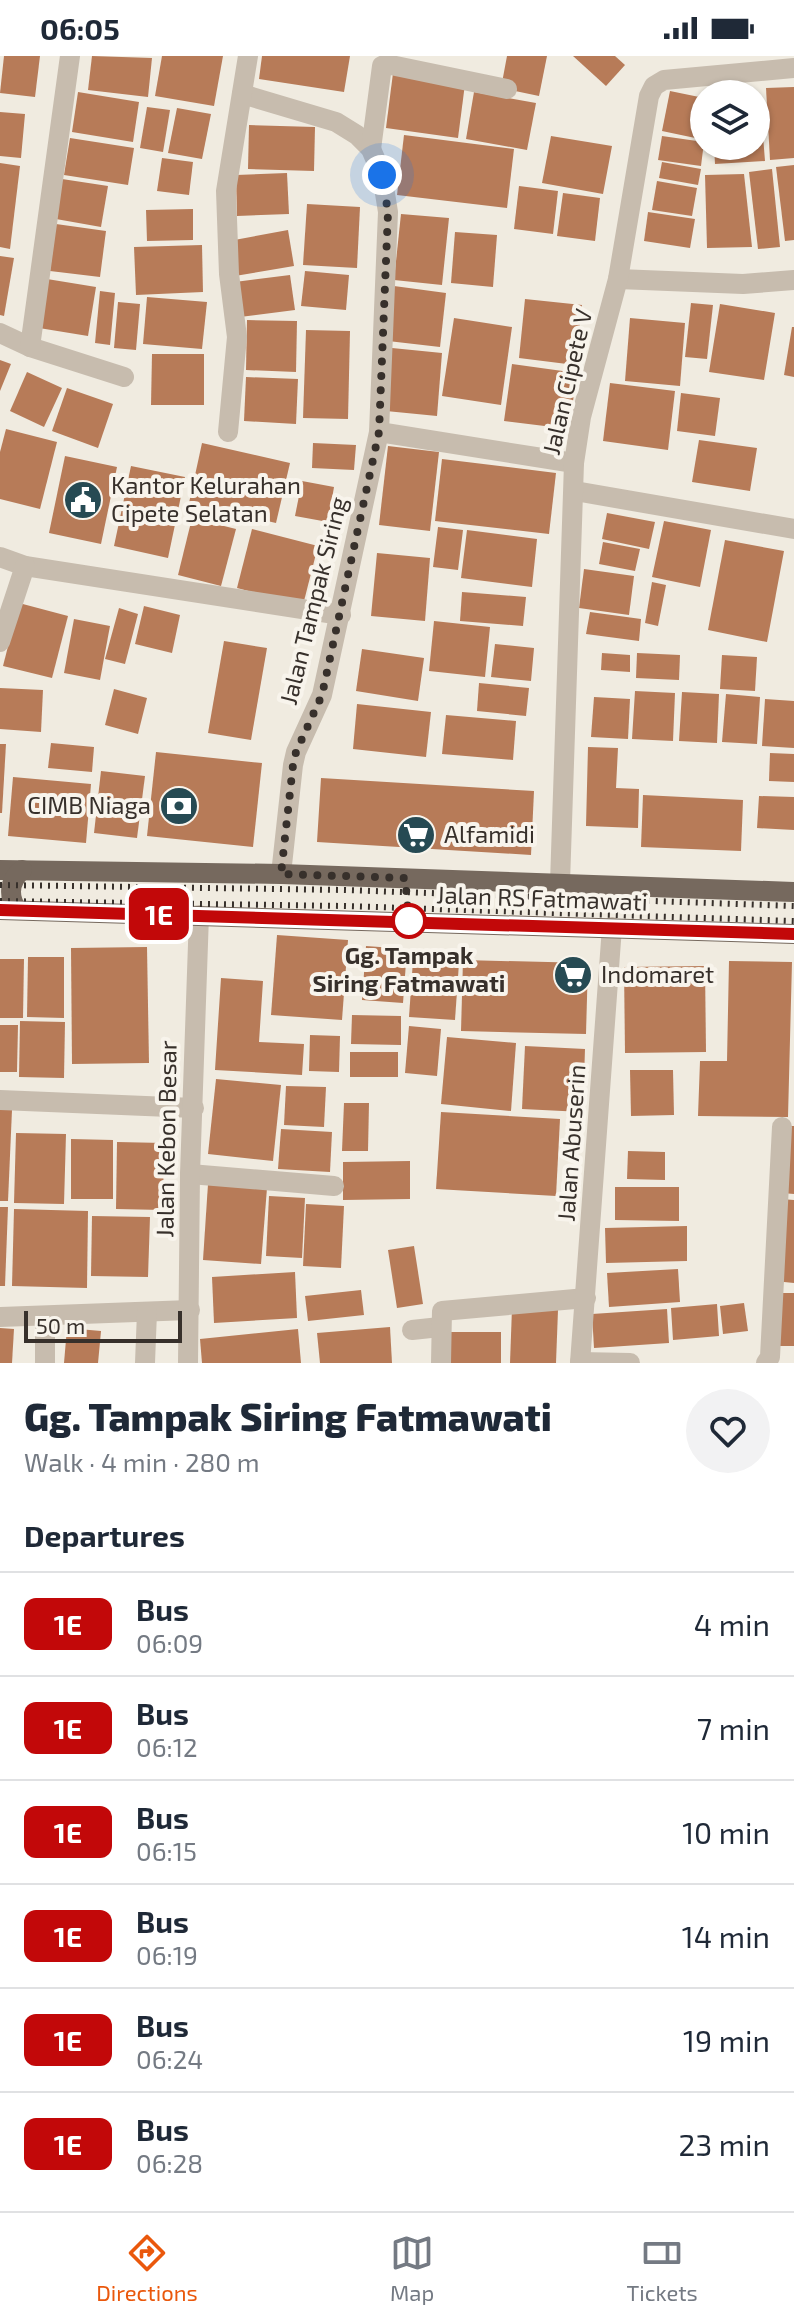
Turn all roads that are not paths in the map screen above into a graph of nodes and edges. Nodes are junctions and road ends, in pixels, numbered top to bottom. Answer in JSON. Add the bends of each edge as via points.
{"nodes":[{"id":1,"x":70,"y":56,"type":"edge"},
{"id":2,"x":248,"y":56,"type":"edge"},
{"id":3,"x":794,"y":68,"type":"edge"},
{"id":4,"x":507,"y":89,"type":"dead end"},
{"id":5,"x":242,"y":94,"type":"junction"},
{"id":6,"x":371,"y":149,"type":"junction"},
{"id":7,"x":618,"y":279,"type":"junction"},
{"id":8,"x":794,"y":280,"type":"edge"},
{"id":9,"x":743,"y":284,"type":"junction"},
{"id":10,"x":794,"y":295,"type":"edge"},
{"id":11,"x":0,"y":333,"type":"edge"},
{"id":12,"x":30,"y":347,"type":"junction"},
{"id":13,"x":124,"y":377,"type":"dead end"},
{"id":14,"x":228,"y":432,"type":"dead end"},
{"id":15,"x":379,"y":432,"type":"junction"},
{"id":16,"x":574,"y":463,"type":"junction"},
{"id":17,"x":575,"y":491,"type":"junction"},
{"id":18,"x":794,"y":529,"type":"edge"},
{"id":19,"x":0,"y":557,"type":"edge"},
{"id":20,"x":25,"y":566,"type":"junction"},
{"id":21,"x":341,"y":615,"type":"junction"},
{"id":22,"x":0,"y":642,"type":"edge"},
{"id":23,"x":0,"y":870,"type":"edge"},
{"id":24,"x":22,"y":870,"type":"junction"},
{"id":25,"x":281,"y":874,"type":"junction"},
{"id":26,"x":560,"y":883,"type":"junction"},
{"id":27,"x":794,"y":892,"type":"edge"},
{"id":28,"x":9,"y":910,"type":"edge"},
{"id":29,"x":199,"y":915,"type":"junction"},
{"id":30,"x":612,"y":927,"type":"junction"},
{"id":31,"x":794,"y":934,"type":"edge"},
{"id":32,"x":0,"y":1100,"type":"edge"},
{"id":33,"x":194,"y":1108,"type":"junction"},
{"id":34,"x":782,"y":1127,"type":"dead end"},
{"id":35,"x":190,"y":1174,"type":"junction"},
{"id":36,"x":334,"y":1186,"type":"dead end"},
{"id":37,"x":586,"y":1298,"type":"junction"},
{"id":38,"x":190,"y":1310,"type":"junction"},
{"id":39,"x":147,"y":1312,"type":"junction"},
{"id":40,"x":45,"y":1316,"type":"junction"},
{"id":41,"x":0,"y":1317,"type":"edge"},
{"id":42,"x":440,"y":1327,"type":"junction"},
{"id":43,"x":412,"y":1330,"type":"dead end"},
{"id":44,"x":580,"y":1362,"type":"edge"},
{"id":45,"x":45,"y":1363,"type":"edge"},
{"id":46,"x":145,"y":1363,"type":"edge"},
{"id":47,"x":188,"y":1363,"type":"edge"},
{"id":48,"x":441,"y":1363,"type":"edge"},
{"id":49,"x":630,"y":1363,"type":"edge"},
{"id":50,"x":766,"y":1363,"type":"edge"}],
"edges":[{"from":1,"to":12,"type":"street"},
{"from":2,"to":5,"type":"street"},
{"from":3,"to":7,"type":"street","name":"Jalan Cipete V","via":[[664,80],[654,86]]},
{"from":4,"to":6,"type":"street","via":[[386,64]]},
{"from":5,"to":6,"type":"street","via":[[336,122]]},
{"from":5,"to":14,"type":"street","via":[[226,191],[237,337]]},
{"from":6,"to":15,"type":"street","name":"Jalan Tampak Siring","via":[[388,212]]},
{"from":7,"to":9,"type":"street"},
{"from":7,"to":16,"type":"street","name":"Jalan Cipete V"},
{"from":8,"to":9,"type":"street"},
{"from":9,"to":10,"type":"street"},
{"from":11,"to":12,"type":"street"},
{"from":12,"to":13,"type":"street"},
{"from":15,"to":16,"type":"street"},
{"from":15,"to":21,"type":"street","name":"Jalan Tampak Siring"},
{"from":16,"to":17,"type":"street","name":"Jalan Cipete V"},
{"from":17,"to":18,"type":"street"},
{"from":17,"to":26,"type":"street","name":"Jalan Cipete V"},
{"from":19,"to":20,"type":"street"},
{"from":20,"to":21,"type":"street"},
{"from":20,"to":22,"type":"street"},
{"from":21,"to":25,"type":"street","name":"Jalan Tampak Siring","via":[[318,709],[296,752]]},
{"from":23,"to":24,"type":"main road","name":"Jalan RS Fatmawati"},
{"from":24,"to":25,"type":"main road","name":"Jalan RS Fatmawati"},
{"from":24,"to":28,"type":"main road","via":[[14,877]]},
{"from":25,"to":26,"type":"main road","name":"Jalan RS Fatmawati"},
{"from":26,"to":27,"type":"main road","name":"Jalan RS Fatmawati"},
{"from":28,"to":29,"type":"main road","name":"Jalan RS Fatmawati"},
{"from":29,"to":30,"type":"main road","name":"Jalan RS Fatmawati"},
{"from":29,"to":33,"type":"street","name":"Jalan Kebon Besar"},
{"from":30,"to":31,"type":"main road","name":"Jalan RS Fatmawati"},
{"from":30,"to":37,"type":"street","name":"Jalan Abuserin"},
{"from":32,"to":33,"type":"street"},
{"from":33,"to":35,"type":"street","name":"Jalan Kebon Besar"},
{"from":34,"to":50,"type":"street"},
{"from":35,"to":36,"type":"street"},
{"from":35,"to":38,"type":"street","name":"Jalan Kebon Besar"},
{"from":37,"to":42,"type":"street","via":[[442,1311]]},
{"from":37,"to":44,"type":"street","name":"Jalan Abuserin"},
{"from":38,"to":39,"type":"street"},
{"from":38,"to":47,"type":"street","name":"Jalan Kebon Besar"},
{"from":39,"to":40,"type":"street"},
{"from":39,"to":46,"type":"street"},
{"from":40,"to":41,"type":"street"},
{"from":40,"to":45,"type":"street"},
{"from":42,"to":43,"type":"street"},
{"from":42,"to":48,"type":"street"},
{"from":44,"to":49,"type":"street"}]}
